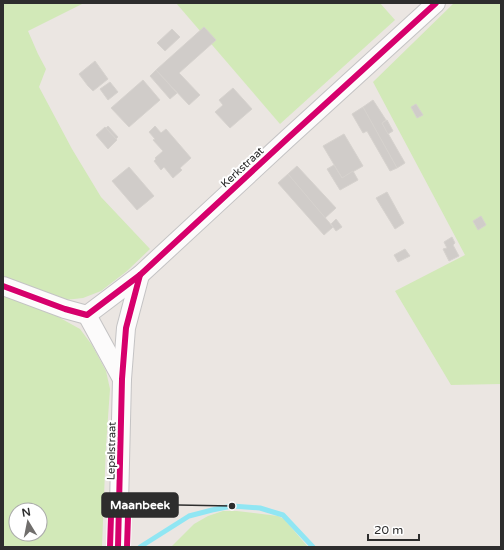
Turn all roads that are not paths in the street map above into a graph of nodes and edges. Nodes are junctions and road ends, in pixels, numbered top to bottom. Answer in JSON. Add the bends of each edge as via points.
{"nodes":[{"id":1,"x":436,"y":3,"type":"edge"},
{"id":2,"x":140,"y":275,"type":"junction"},
{"id":3,"x":3,"y":286,"type":"edge"},
{"id":4,"x":87,"y":315,"type":"junction"},
{"id":5,"x":122,"y":379,"type":"junction"},
{"id":6,"x":118,"y":547,"type":"edge"}],
"edges":[{"from":1,"to":2,"type":"street","name":"Kerkstraat"},
{"from":2,"to":4,"type":"street","name":"Kerkstraat"},
{"from":2,"to":5,"type":"street","via":[[126,328]]},
{"from":3,"to":4,"type":"street"},
{"from":4,"to":5,"type":"street"},
{"from":5,"to":6,"type":"street","name":"Lepelstraat"}]}
